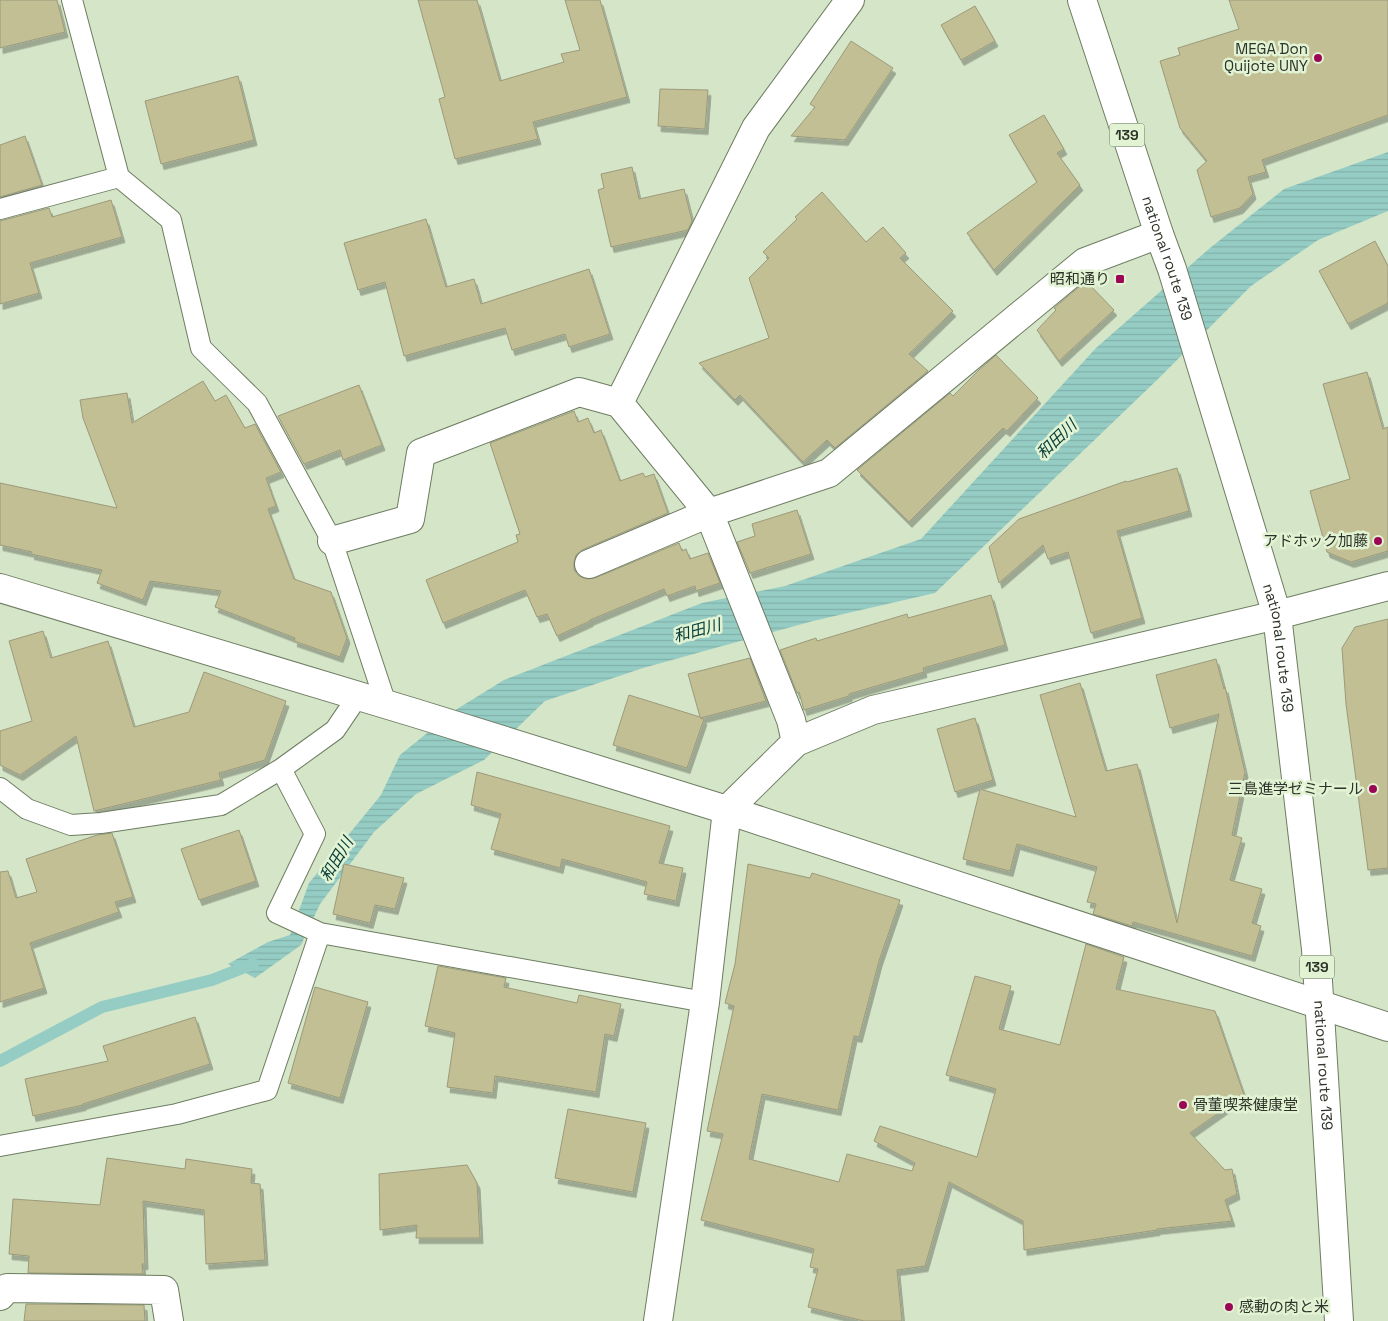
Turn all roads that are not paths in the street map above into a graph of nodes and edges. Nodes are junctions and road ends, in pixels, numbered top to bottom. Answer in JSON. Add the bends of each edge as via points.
{"nodes":[{"id":1,"x":72,"y":0,"type":"edge"},
{"id":2,"x":850,"y":0,"type":"edge"},
{"id":3,"x":1082,"y":0,"type":"edge"},
{"id":4,"x":119,"y":178,"type":"junction"},
{"id":5,"x":0,"y":209,"type":"edge"},
{"id":6,"x":1159,"y":234,"type":"junction"},
{"id":7,"x":620,"y":403,"type":"junction"},
{"id":8,"x":709,"y":513,"type":"junction"},
{"id":9,"x":332,"y":541,"type":"junction"},
{"id":10,"x":589,"y":564,"type":"dead end"},
{"id":11,"x":1388,"y":586,"type":"edge"},
{"id":12,"x":0,"y":588,"type":"edge"},
{"id":13,"x":1277,"y":615,"type":"junction"},
{"id":14,"x":358,"y":696,"type":"junction"},
{"id":15,"x":386,"y":704,"type":"junction"},
{"id":16,"x":796,"y":742,"type":"junction"},
{"id":17,"x":281,"y":769,"type":"junction"},
{"id":18,"x":0,"y":788,"type":"edge"},
{"id":19,"x":727,"y":810,"type":"junction"},
{"id":20,"x":317,"y":932,"type":"junction"},
{"id":21,"x":705,"y":1002,"type":"junction"},
{"id":22,"x":1318,"y":1004,"type":"junction"},
{"id":23,"x":1388,"y":1027,"type":"edge"},
{"id":24,"x":0,"y":1146,"type":"edge"},
{"id":25,"x":0,"y":1296,"type":"edge"},
{"id":26,"x":169,"y":1321,"type":"edge"},
{"id":27,"x":658,"y":1321,"type":"edge"},
{"id":28,"x":1339,"y":1321,"type":"edge"}],
"edges":[{"from":1,"to":4,"type":"lane"},
{"from":2,"to":7,"type":"main road","via":[[756,128]]},
{"from":3,"to":6,"type":"main road","name":"national route 139","number":"139"},
{"from":4,"to":5,"type":"lane"},
{"from":4,"to":9,"type":"lane","via":[[171,220],[201,348],[256,403]]},
{"from":6,"to":8,"type":"main road","via":[[1084,262],[829,473]]},
{"from":6,"to":13,"type":"main road","name":"national route 139","number":"139"},
{"from":7,"to":8,"type":"main road"},
{"from":7,"to":9,"type":"main road","via":[[579,392],[420,453],[410,519]]},
{"from":8,"to":10,"type":"main road"},
{"from":8,"to":16,"type":"main road","via":[[791,720]]},
{"from":9,"to":15,"type":"lane"},
{"from":11,"to":13,"type":"main road"},
{"from":12,"to":14,"type":"main road"},
{"from":13,"to":16,"type":"main road","via":[[873,710]]},
{"from":13,"to":22,"type":"main road","name":"national route 139","number":"139","via":[[1316,949]]},
{"from":14,"to":15,"type":"main road"},
{"from":14,"to":17,"type":"lane","via":[[335,730]]},
{"from":15,"to":19,"type":"main road"},
{"from":16,"to":19,"type":"main road"},
{"from":17,"to":18,"type":"lane","via":[[221,805],[101,823],[71,824],[27,809]]},
{"from":17,"to":20,"type":"lane","via":[[315,834],[277,913]]},
{"from":19,"to":21,"type":"main road"},
{"from":19,"to":22,"type":"main road"},
{"from":20,"to":21,"type":"lane"},
{"from":20,"to":24,"type":"lane","via":[[267,1090],[177,1114]]},
{"from":21,"to":27,"type":"main road"},
{"from":22,"to":23,"type":"main road"},
{"from":22,"to":28,"type":"main road","name":"national route 139","number":"139"},
{"from":25,"to":26,"type":"main road","via":[[7,1288],[164,1290]]}]}
